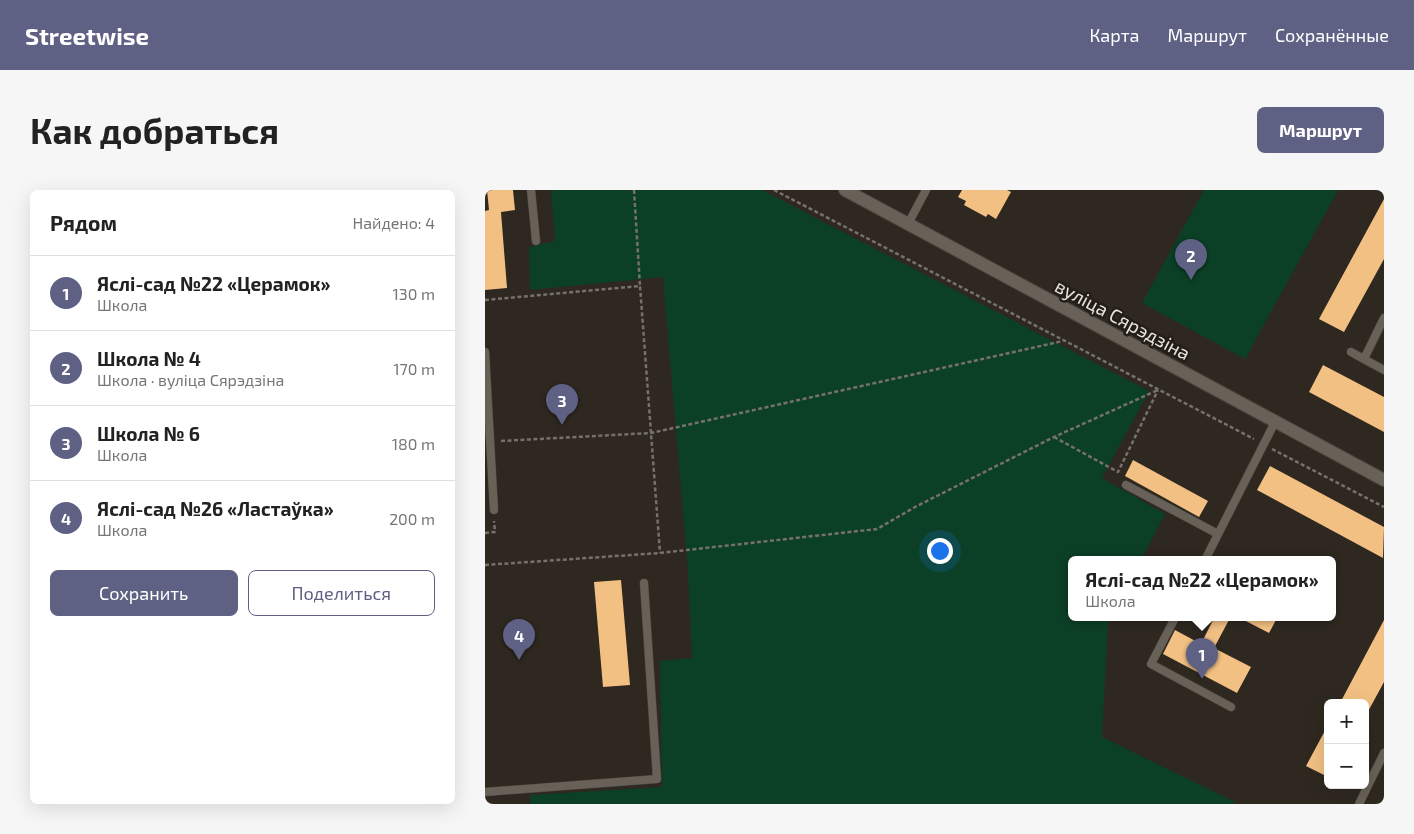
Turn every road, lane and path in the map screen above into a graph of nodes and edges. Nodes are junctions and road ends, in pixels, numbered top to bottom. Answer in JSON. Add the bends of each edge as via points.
{"nodes":[{"id":1,"x":531,"y":190,"type":"edge"},
{"id":2,"x":634,"y":190,"type":"edge"},
{"id":3,"x":774,"y":190,"type":"edge"},
{"id":4,"x":845,"y":190,"type":"edge"},
{"id":5,"x":926,"y":190,"type":"edge"},
{"id":6,"x":908,"y":224,"type":"junction"},
{"id":7,"x":536,"y":241,"type":"dead end"},
{"id":8,"x":640,"y":286,"type":"junction"},
{"id":9,"x":485,"y":300,"type":"edge"},
{"id":10,"x":1384,"y":318,"type":"edge"},
{"id":11,"x":1065,"y":341,"type":"junction"},
{"id":12,"x":485,"y":352,"type":"edge"},
{"id":13,"x":1351,"y":352,"type":"dead end"},
{"id":14,"x":1364,"y":359,"type":"junction"},
{"id":15,"x":1384,"y":370,"type":"edge"},
{"id":16,"x":1158,"y":390,"type":"junction"},
{"id":17,"x":1275,"y":422,"type":"junction"},
{"id":18,"x":651,"y":433,"type":"junction"},
{"id":19,"x":1054,"y":437,"type":"junction"},
{"id":20,"x":491,"y":442,"type":"junction"},
{"id":21,"x":1264,"y":445,"type":"junction"},
{"id":22,"x":1384,"y":480,"type":"edge"},
{"id":23,"x":1125,"y":485,"type":"dead end"},
{"id":24,"x":1384,"y":507,"type":"edge"},
{"id":25,"x":494,"y":510,"type":"joint"},
{"id":26,"x":485,"y":533,"type":"edge"},
{"id":27,"x":1218,"y":534,"type":"junction"},
{"id":28,"x":660,"y":553,"type":"junction"},
{"id":29,"x":1207,"y":556,"type":"edge"},
{"id":30,"x":485,"y":565,"type":"edge"},
{"id":31,"x":644,"y":583,"type":"dead end"},
{"id":32,"x":1173,"y":621,"type":"edge"},
{"id":33,"x":1231,"y":707,"type":"dead end"},
{"id":34,"x":1384,"y":752,"type":"edge"},
{"id":35,"x":485,"y":792,"type":"edge"},
{"id":36,"x":1359,"y":804,"type":"edge"}],
"edges":[{"from":1,"to":7,"type":"lane"},
{"from":2,"to":8,"type":"path"},
{"from":3,"to":11,"type":"path"},
{"from":4,"to":6,"type":"street","name":"вуліца Сярэдзіна"},
{"from":5,"to":6,"type":"lane"},
{"from":6,"to":17,"type":"street","name":"вуліца Сярэдзіна"},
{"from":8,"to":9,"type":"path"},
{"from":8,"to":18,"type":"path"},
{"from":10,"to":14,"type":"lane"},
{"from":11,"to":16,"type":"path"},
{"from":11,"to":18,"type":"path"},
{"from":12,"to":20,"type":"lane"},
{"from":13,"to":14,"type":"lane"},
{"from":14,"to":15,"type":"lane"},
{"from":16,"to":19,"type":"path"},
{"from":16,"to":19,"type":"path","via":[[1118,472]]},
{"from":16,"to":21,"type":"path"},
{"from":17,"to":21,"type":"lane"},
{"from":17,"to":22,"type":"street","name":"вуліца Сярэдзіна"},
{"from":18,"to":20,"type":"path"},
{"from":18,"to":28,"type":"path"},
{"from":19,"to":28,"type":"path","via":[[877,529]]},
{"from":20,"to":25,"type":"lane"},
{"from":21,"to":24,"type":"path"},
{"from":21,"to":27,"type":"lane"},
{"from":23,"to":27,"type":"lane"},
{"from":25,"to":26,"type":"path","via":[[495,532]]},
{"from":27,"to":29,"type":"lane"},
{"from":28,"to":30,"type":"path"},
{"from":31,"to":35,"type":"lane","via":[[657,779]]},
{"from":32,"to":33,"type":"lane","via":[[1151,664]]},
{"from":34,"to":36,"type":"lane"}]}
